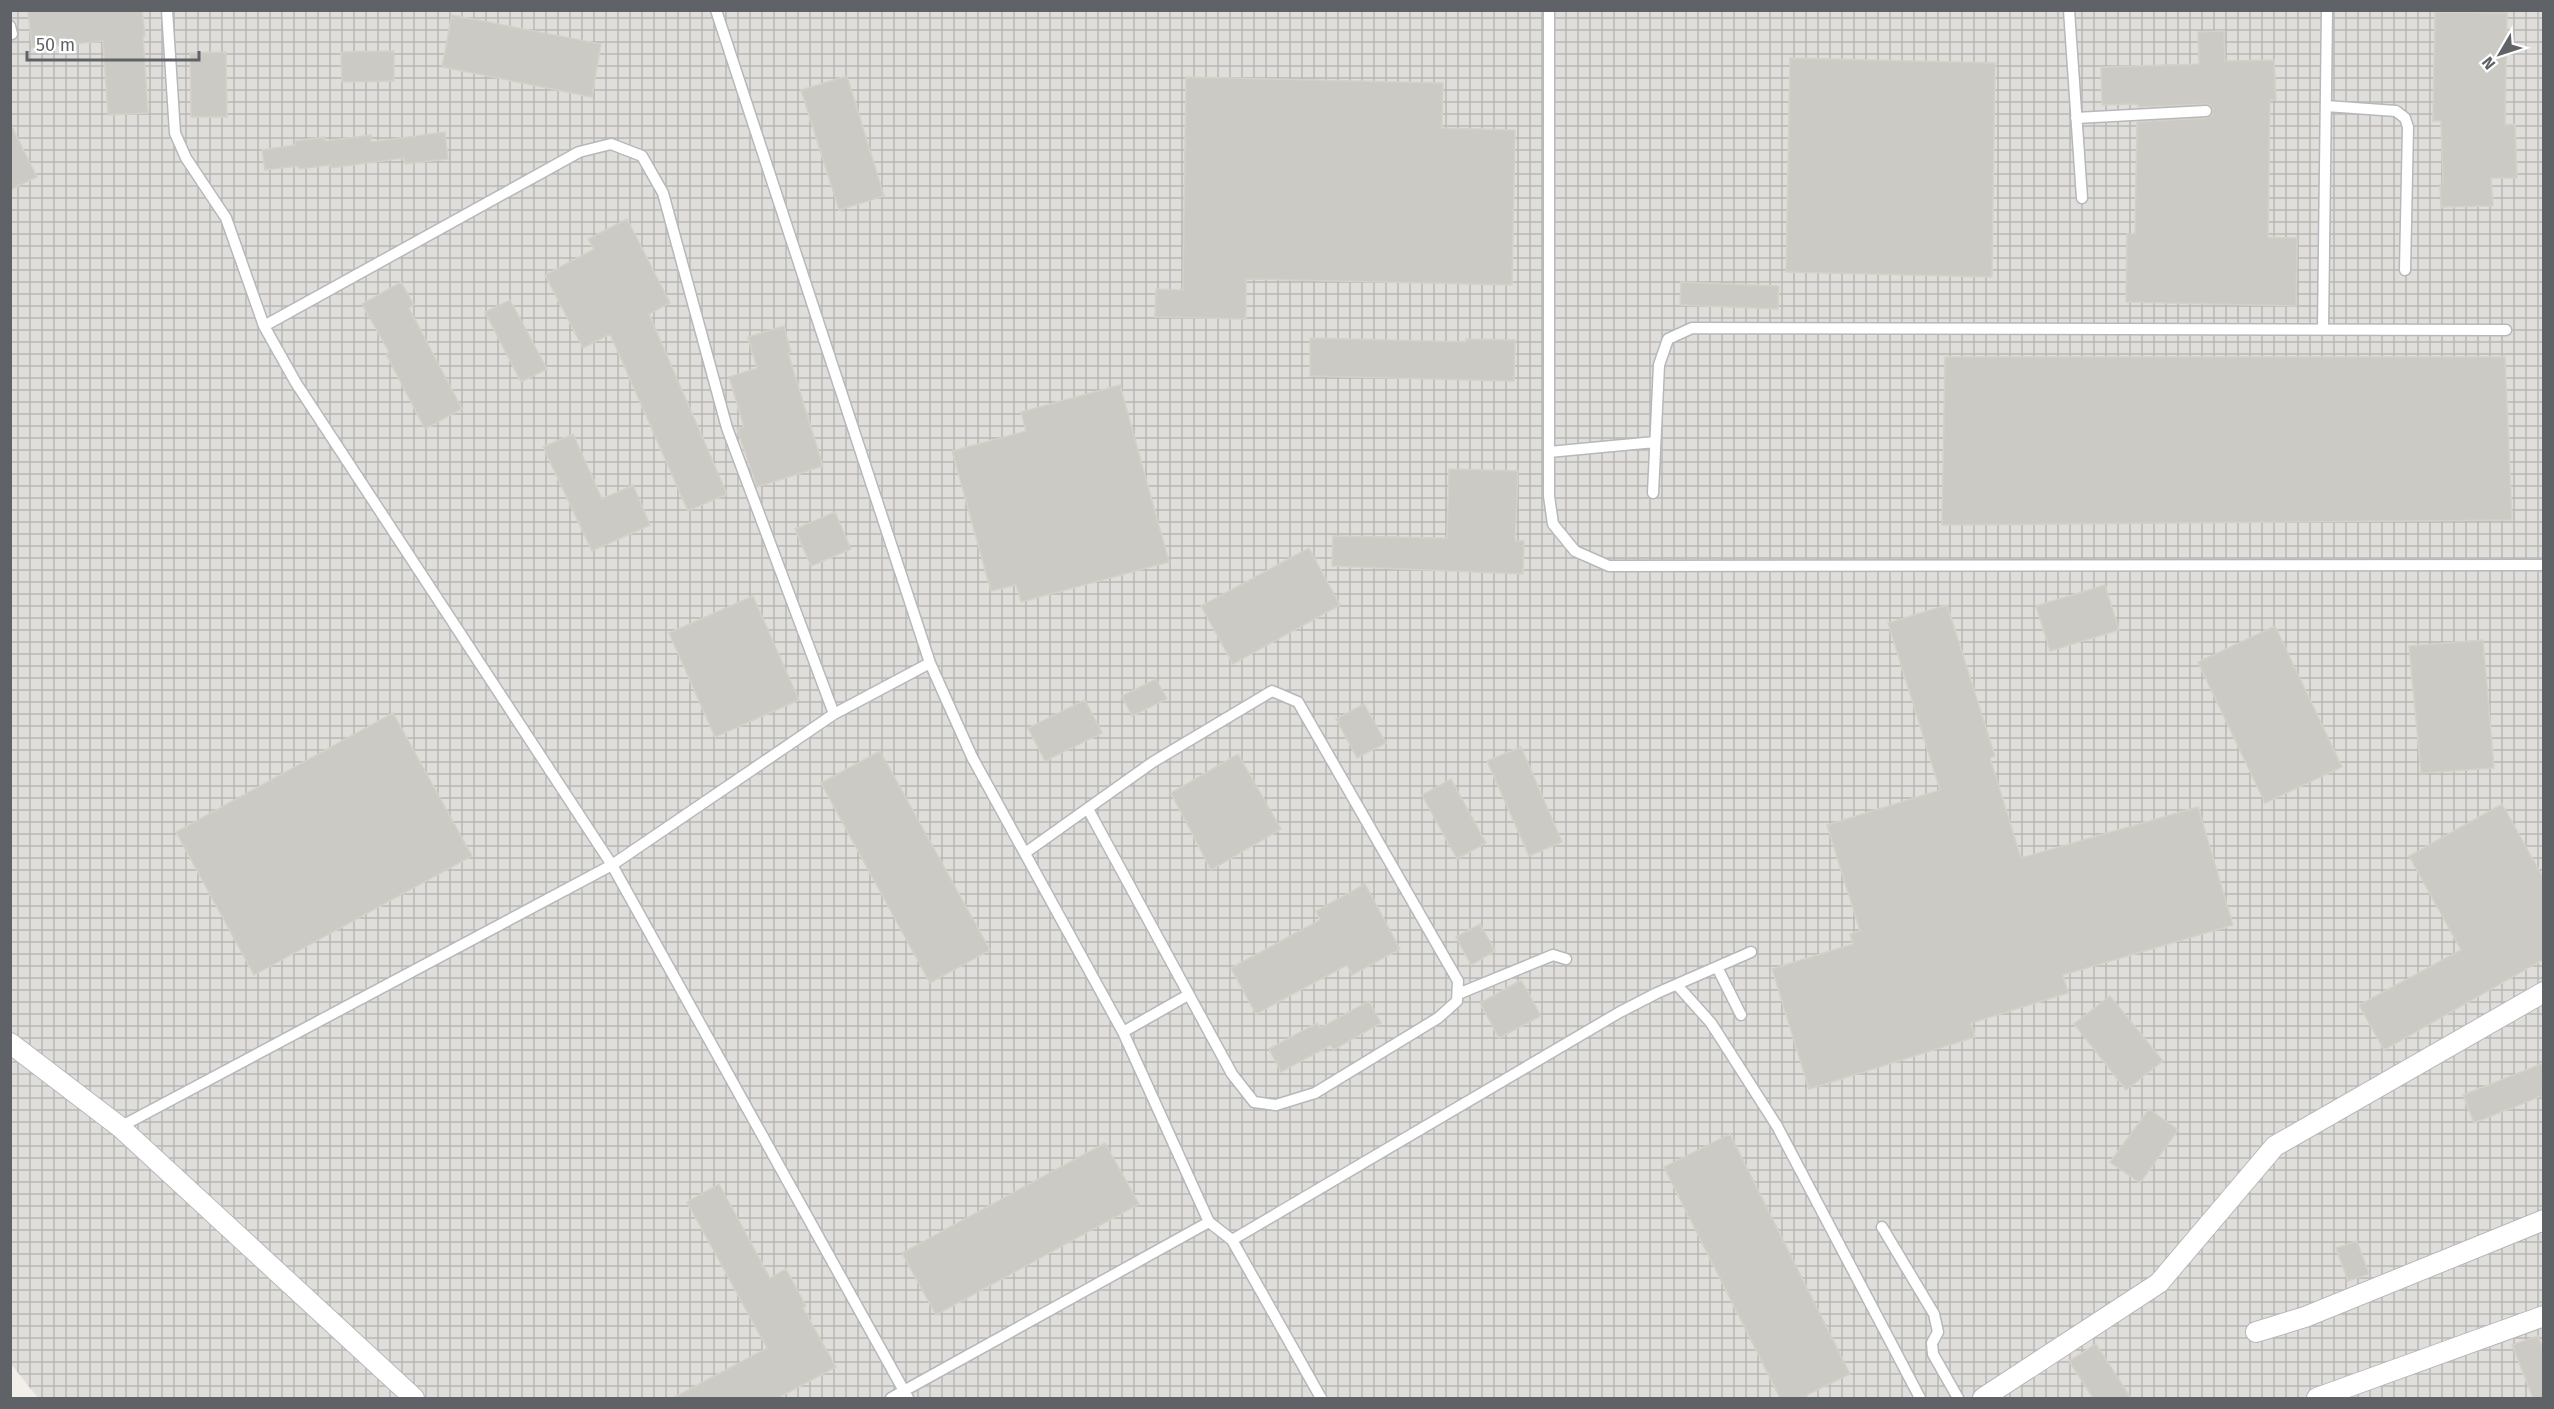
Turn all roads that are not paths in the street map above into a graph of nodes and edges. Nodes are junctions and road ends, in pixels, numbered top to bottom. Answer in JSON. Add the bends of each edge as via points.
{"nodes":[{"id":1,"x":167,"y":10,"type":"edge"},
{"id":2,"x":716,"y":10,"type":"edge"},
{"id":3,"x":1549,"y":10,"type":"edge"},
{"id":4,"x":2069,"y":10,"type":"edge"},
{"id":5,"x":2327,"y":10,"type":"edge"},
{"id":6,"x":2326,"y":106,"type":"junction"},
{"id":7,"x":2206,"y":111,"type":"dead end"},
{"id":8,"x":2076,"y":118,"type":"junction"},
{"id":9,"x":2082,"y":198,"type":"dead end"},
{"id":10,"x":2405,"y":270,"type":"dead end"},
{"id":11,"x":264,"y":326,"type":"junction"},
{"id":12,"x":2323,"y":329,"type":"junction"},
{"id":13,"x":2506,"y":330,"type":"dead end"},
{"id":14,"x":1655,"y":442,"type":"junction"},
{"id":15,"x":1549,"y":452,"type":"junction"},
{"id":16,"x":1653,"y":493,"type":"dead end"},
{"id":17,"x":2544,"y":565,"type":"edge"},
{"id":18,"x":930,"y":663,"type":"junction"},
{"id":19,"x":834,"y":714,"type":"junction"},
{"id":20,"x":1088,"y":809,"type":"junction"},
{"id":21,"x":1025,"y":853,"type":"junction"},
{"id":22,"x":612,"y":865,"type":"junction"},
{"id":23,"x":1750,"y":952,"type":"dead end"},
{"id":24,"x":1566,"y":959,"type":"dead end"},
{"id":25,"x":1717,"y":967,"type":"junction"},
{"id":26,"x":1677,"y":985,"type":"junction"},
{"id":27,"x":2544,"y":992,"type":"edge"},
{"id":28,"x":1458,"y":994,"type":"junction"},
{"id":29,"x":1188,"y":995,"type":"junction"},
{"id":30,"x":1741,"y":1015,"type":"dead end"},
{"id":31,"x":1123,"y":1032,"type":"junction"},
{"id":32,"x":10,"y":1043,"type":"edge"},
{"id":33,"x":120,"y":1127,"type":"junction"},
{"id":34,"x":2544,"y":1220,"type":"edge"},
{"id":35,"x":1209,"y":1222,"type":"junction"},
{"id":36,"x":1882,"y":1227,"type":"dead end"},
{"id":37,"x":1232,"y":1240,"type":"junction"},
{"id":38,"x":2544,"y":1316,"type":"edge"},
{"id":39,"x":2256,"y":1332,"type":"dead end"},
{"id":40,"x":906,"y":1395,"type":"edge"},
{"id":41,"x":411,"y":1398,"type":"edge"},
{"id":42,"x":891,"y":1398,"type":"edge"},
{"id":43,"x":1321,"y":1398,"type":"edge"},
{"id":44,"x":1920,"y":1398,"type":"edge"},
{"id":45,"x":1958,"y":1398,"type":"edge"},
{"id":46,"x":1983,"y":1398,"type":"edge"},
{"id":47,"x":2317,"y":1398,"type":"edge"}],
"edges":[{"from":1,"to":11,"type":"lane","via":[[175,133],[186,158],[226,218]]},
{"from":2,"to":18,"type":"lane"},
{"from":3,"to":15,"type":"lane"},
{"from":4,"to":8,"type":"lane"},
{"from":5,"to":6,"type":"lane"},
{"from":6,"to":10,"type":"lane","via":[[2396,111],[2404,118],[2408,127]]},
{"from":6,"to":12,"type":"lane"},
{"from":7,"to":8,"type":"lane"},
{"from":8,"to":9,"type":"lane"},
{"from":11,"to":19,"type":"lane","via":[[579,152],[611,144],[642,156],[663,193],[727,428]]},
{"from":11,"to":22,"type":"lane","via":[[296,383]]},
{"from":12,"to":13,"type":"lane"},
{"from":12,"to":14,"type":"lane","via":[[1692,328],[1668,339],[1659,364]]},
{"from":14,"to":15,"type":"lane"},
{"from":14,"to":16,"type":"lane"},
{"from":15,"to":17,"type":"lane","via":[[1553,524],[1575,551],[1609,566]]},
{"from":18,"to":19,"type":"lane"},
{"from":18,"to":21,"type":"lane","via":[[972,758]]},
{"from":19,"to":22,"type":"lane"},
{"from":20,"to":21,"type":"lane"},
{"from":20,"to":28,"type":"lane","via":[[1153,762],[1272,691],[1284,695],[1298,702],[1458,981]]},
{"from":20,"to":29,"type":"lane"},
{"from":21,"to":31,"type":"lane"},
{"from":22,"to":33,"type":"lane"},
{"from":22,"to":40,"type":"lane"},
{"from":23,"to":25,"type":"lane"},
{"from":24,"to":28,"type":"lane","via":[[1553,955]]},
{"from":25,"to":26,"type":"lane"},
{"from":25,"to":30,"type":"lane"},
{"from":26,"to":37,"type":"lane","via":[[1620,1012]]},
{"from":26,"to":44,"type":"lane","via":[[1712,1023],[1777,1126]]},
{"from":27,"to":46,"type":"street","via":[[2275,1146],[2159,1283]]},
{"from":28,"to":29,"type":"lane","via":[[1457,1001],[1438,1018],[1315,1093],[1276,1105],[1254,1102],[1232,1074]]},
{"from":29,"to":31,"type":"lane"},
{"from":31,"to":35,"type":"lane"},
{"from":32,"to":33,"type":"street"},
{"from":33,"to":41,"type":"street"},
{"from":34,"to":39,"type":"street","via":[[2305,1317]]},
{"from":35,"to":37,"type":"lane"},
{"from":35,"to":40,"type":"lane"},
{"from":36,"to":45,"type":"lane","via":[[1934,1314],[1938,1332],[1932,1343],[1934,1354]]},
{"from":37,"to":43,"type":"lane"},
{"from":38,"to":47,"type":"street"},
{"from":40,"to":42,"type":"lane"}]}
